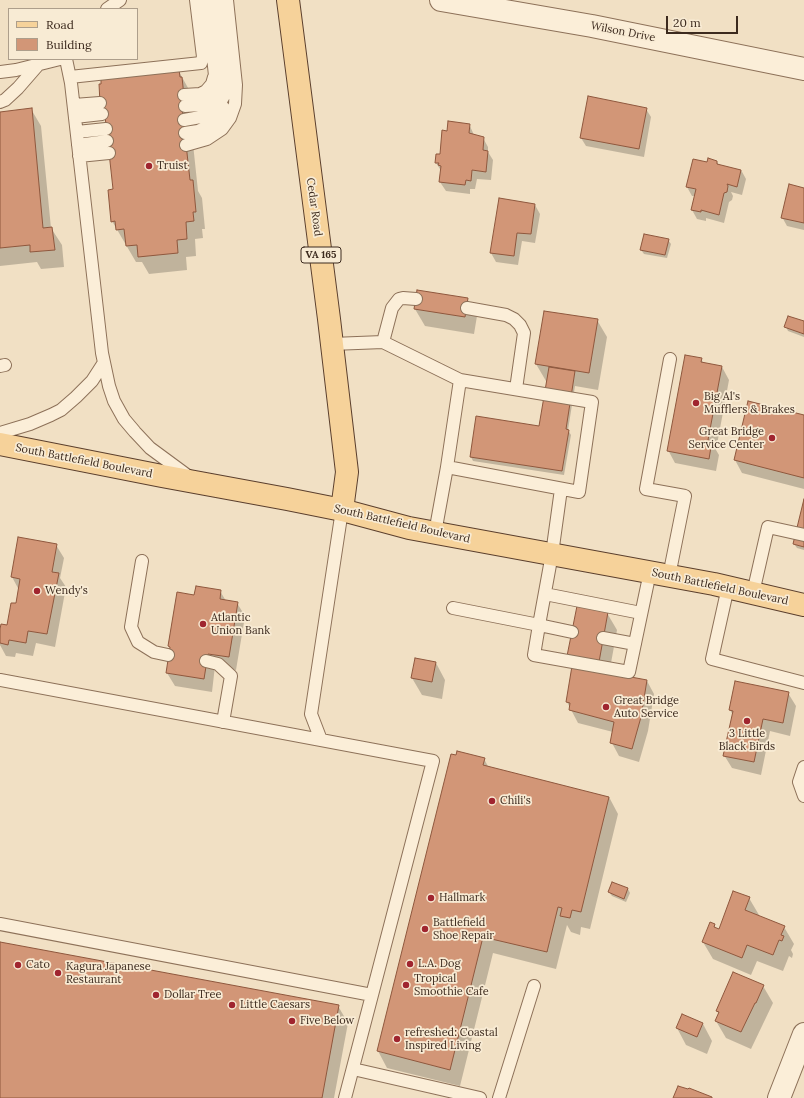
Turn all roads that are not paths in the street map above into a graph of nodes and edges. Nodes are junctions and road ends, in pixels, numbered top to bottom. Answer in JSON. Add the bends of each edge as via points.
{"nodes":[{"id":1,"x":120,"y":0,"type":"edge"},
{"id":2,"x":196,"y":0,"type":"edge"},
{"id":3,"x":207,"y":0,"type":"edge"},
{"id":4,"x":217,"y":0,"type":"edge"},
{"id":5,"x":226,"y":0,"type":"edge"},
{"id":6,"x":288,"y":0,"type":"edge"},
{"id":7,"x":441,"y":0,"type":"edge"},
{"id":8,"x":108,"y":8,"type":"edge"},
{"id":9,"x":56,"y":60,"type":"edge"},
{"id":10,"x":66,"y":60,"type":"edge"},
{"id":11,"x":38,"y":65,"type":"junction"},
{"id":12,"x":804,"y":69,"type":"edge"},
{"id":13,"x":0,"y":72,"type":"edge"},
{"id":14,"x":70,"y":77,"type":"junction"},
{"id":15,"x":226,"y":82,"type":"junction"},
{"id":16,"x":18,"y":88,"type":"junction"},
{"id":17,"x":0,"y":92,"type":"edge"},
{"id":18,"x":185,"y":101,"type":"dead end"},
{"id":19,"x":0,"y":102,"type":"edge"},
{"id":20,"x":101,"y":109,"type":"dead end"},
{"id":21,"x":74,"y":111,"type":"junction"},
{"id":22,"x":184,"y":120,"type":"dead end"},
{"id":23,"x":78,"y":144,"type":"junction"},
{"id":24,"x":416,"y":299,"type":"dead end"},
{"id":25,"x":467,"y":308,"type":"dead end"},
{"id":26,"x":383,"y":342,"type":"junction"},
{"id":27,"x":332,"y":344,"type":"junction"},
{"id":28,"x":670,"y":359,"type":"dead end"},
{"id":29,"x":103,"y":364,"type":"junction"},
{"id":30,"x":460,"y":380,"type":"junction"},
{"id":31,"x":516,"y":389,"type":"junction"},
{"id":32,"x":0,"y":433,"type":"edge"},
{"id":33,"x":0,"y":444,"type":"edge"},
{"id":34,"x":447,"y":467,"type":"junction"},
{"id":35,"x":212,"y":486,"type":"junction"},
{"id":36,"x":561,"y":489,"type":"junction"},
{"id":37,"x":342,"y":510,"type":"junction"},
{"id":38,"x":435,"y":533,"type":"junction"},
{"id":39,"x":804,"y":536,"type":"edge"},
{"id":40,"x":552,"y":554,"type":"junction"},
{"id":41,"x":142,"y":561,"type":"dead end"},
{"id":42,"x":659,"y":574,"type":"junction"},
{"id":43,"x":728,"y":587,"type":"junction"},
{"id":44,"x":753,"y":593,"type":"junction"},
{"id":45,"x":545,"y":594,"type":"junction"},
{"id":46,"x":804,"y":605,"type":"edge"},
{"id":47,"x":452,"y":608,"type":"dead end"},
{"id":48,"x":641,"y":613,"type":"junction"},
{"id":49,"x":539,"y":625,"type":"junction"},
{"id":50,"x":572,"y":632,"type":"dead end"},
{"id":51,"x":603,"y":638,"type":"dead end"},
{"id":52,"x":635,"y":644,"type":"junction"},
{"id":53,"x":168,"y":655,"type":"dead end"},
{"id":54,"x":206,"y":661,"type":"dead end"},
{"id":55,"x":0,"y":680,"type":"edge"},
{"id":56,"x":804,"y":683,"type":"edge"},
{"id":57,"x":223,"y":722,"type":"junction"},
{"id":58,"x":321,"y":740,"type":"junction"},
{"id":59,"x":804,"y":767,"type":"edge"},
{"id":60,"x":804,"y":796,"type":"edge"},
{"id":61,"x":0,"y":924,"type":"edge"},
{"id":62,"x":534,"y":986,"type":"dead end"},
{"id":63,"x":372,"y":995,"type":"junction"},
{"id":64,"x":804,"y":1034,"type":"edge"},
{"id":65,"x":353,"y":1069,"type":"junction"},
{"id":66,"x":345,"y":1098,"type":"edge"},
{"id":67,"x":480,"y":1098,"type":"edge"},
{"id":68,"x":499,"y":1098,"type":"edge"},
{"id":69,"x":779,"y":1098,"type":"edge"}],
"edges":[{"from":1,"to":8,"type":"lane"},
{"from":2,"to":14,"type":"lane","via":[[203,57],[201,63]]},
{"from":3,"to":18,"type":"lane","via":[[216,85],[211,100],[205,104]]},
{"from":4,"to":15,"type":"lane"},
{"from":5,"to":15,"type":"lane","via":[[236,85],[235,104],[230,118],[222,129],[208,139],[185,139],[216,120],[226,98]]},
{"from":6,"to":27,"type":"main road","name":"Cedar Road","number":"VA 165"},
{"from":7,"to":12,"type":"street","name":"Wilson Drive","via":[[592,26]]},
{"from":9,"to":11,"type":"lane"},
{"from":10,"to":14,"type":"lane"},
{"from":11,"to":13,"type":"lane"},
{"from":11,"to":16,"type":"lane"},
{"from":14,"to":21,"type":"lane"},
{"from":15,"to":22,"type":"lane","via":[[222,102],[214,110],[202,118]]},
{"from":16,"to":17,"type":"lane"},
{"from":16,"to":19,"type":"lane"},
{"from":20,"to":21,"type":"lane"},
{"from":21,"to":23,"type":"lane"},
{"from":23,"to":23,"type":"lane","via":[[107,141]]},
{"from":23,"to":29,"type":"lane"},
{"from":24,"to":26,"type":"lane","via":[[399,299],[392,308]]},
{"from":25,"to":31,"type":"lane","via":[[506,315],[520,325],[524,333]]},
{"from":26,"to":27,"type":"lane"},
{"from":26,"to":30,"type":"lane"},
{"from":27,"to":37,"type":"main road","name":"Cedar Road","number":"VA 165","via":[[347,472]]},
{"from":28,"to":42,"type":"lane","via":[[646,489],[685,496]]},
{"from":29,"to":32,"type":"lane","via":[[92,381],[60,410],[30,424]]},
{"from":29,"to":35,"type":"lane","via":[[114,401],[135,432],[150,448],[186,476]]},
{"from":30,"to":31,"type":"lane"},
{"from":30,"to":34,"type":"lane"},
{"from":31,"to":36,"type":"lane","via":[[592,402],[579,492]]},
{"from":33,"to":35,"type":"main road","name":"South Battlefield Boulevard"},
{"from":34,"to":36,"type":"lane"},
{"from":34,"to":38,"type":"lane"},
{"from":35,"to":37,"type":"main road","name":"South Battlefield Boulevard"},
{"from":36,"to":40,"type":"lane"},
{"from":37,"to":38,"type":"main road","name":"South Battlefield Boulevard"},
{"from":37,"to":58,"type":"lane","via":[[311,714]]},
{"from":38,"to":40,"type":"main road","name":"South Battlefield Boulevard"},
{"from":39,"to":44,"type":"lane","via":[[768,528]]},
{"from":40,"to":42,"type":"main road","name":"South Battlefield Boulevard"},
{"from":40,"to":45,"type":"lane"},
{"from":41,"to":53,"type":"lane","via":[[131,627],[138,642],[154,652]]},
{"from":42,"to":43,"type":"main road","name":"South Battlefield Boulevard"},
{"from":42,"to":48,"type":"lane"},
{"from":43,"to":44,"type":"main road","name":"South Battlefield Boulevard"},
{"from":43,"to":56,"type":"lane","via":[[712,660]]},
{"from":44,"to":46,"type":"main road","name":"South Battlefield Boulevard"},
{"from":45,"to":48,"type":"lane"},
{"from":45,"to":49,"type":"lane"},
{"from":47,"to":49,"type":"lane"},
{"from":48,"to":52,"type":"lane"},
{"from":49,"to":50,"type":"lane"},
{"from":49,"to":52,"type":"lane","via":[[534,655],[629,672]]},
{"from":51,"to":52,"type":"lane"},
{"from":54,"to":57,"type":"lane","via":[[218,664],[231,676]]},
{"from":55,"to":57,"type":"lane"},
{"from":57,"to":58,"type":"lane"},
{"from":58,"to":63,"type":"lane","via":[[433,761]]},
{"from":59,"to":60,"type":"lane","via":[[799,782]]},
{"from":61,"to":63,"type":"lane"},
{"from":62,"to":68,"type":"lane"},
{"from":63,"to":65,"type":"lane"},
{"from":64,"to":69,"type":"street"},
{"from":65,"to":66,"type":"lane"},
{"from":65,"to":67,"type":"lane"}]}
